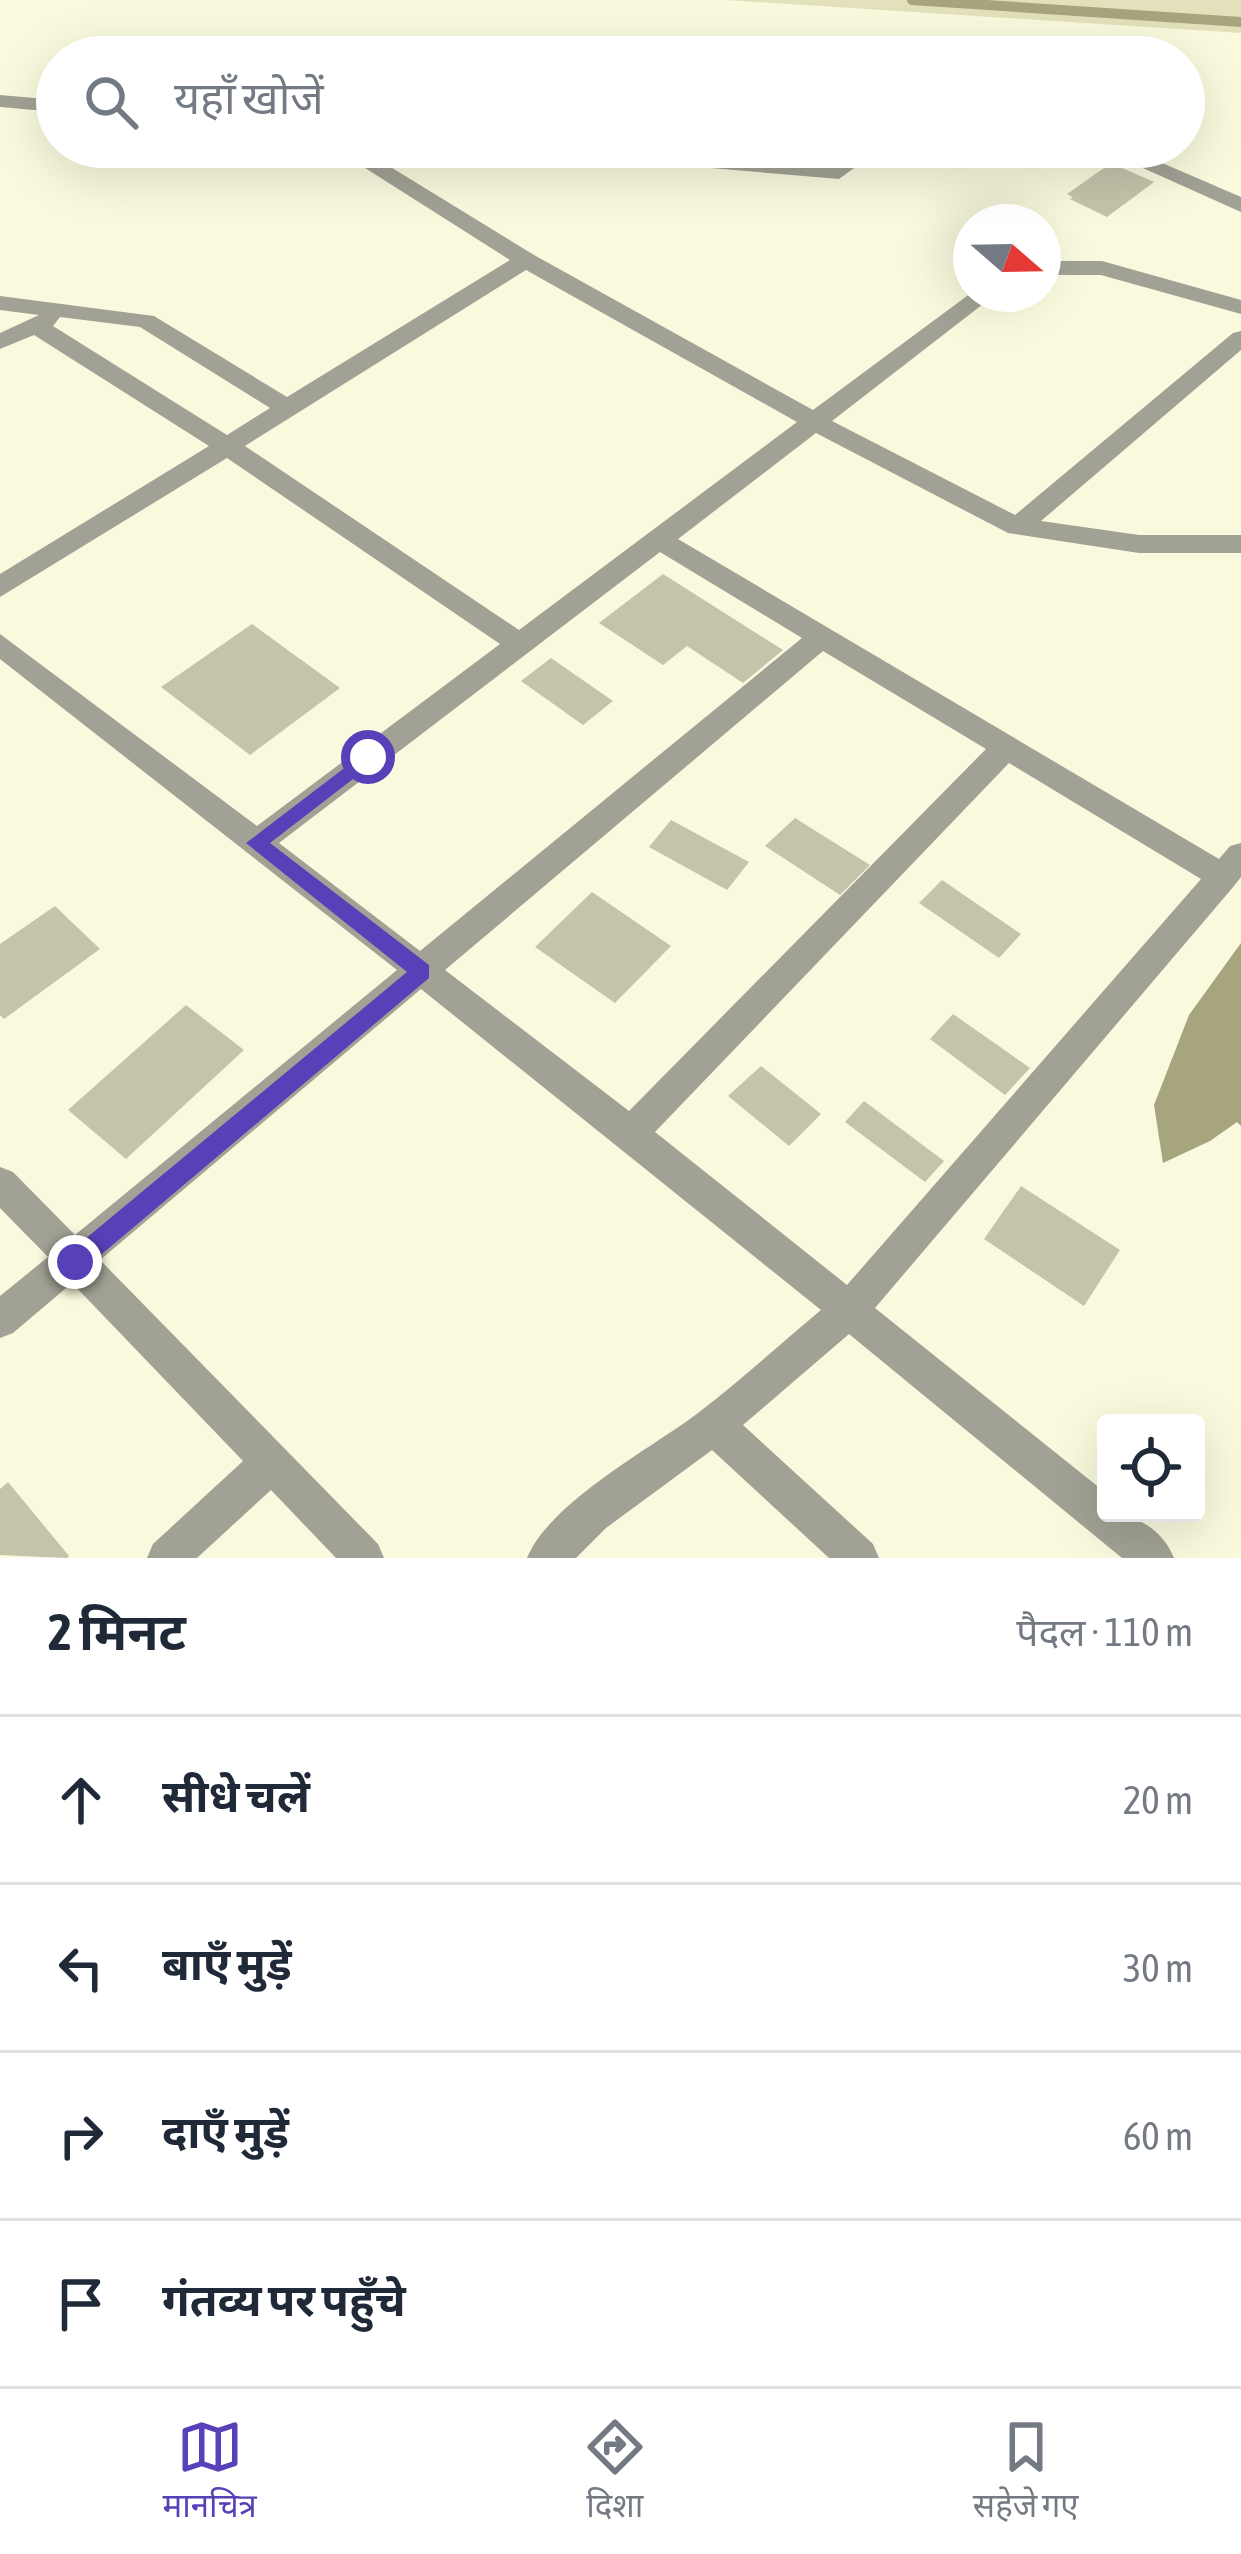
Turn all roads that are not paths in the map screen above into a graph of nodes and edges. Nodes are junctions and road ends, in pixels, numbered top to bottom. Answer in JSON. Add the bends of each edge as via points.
{"nodes":[{"id":1,"x":0,"y":100,"type":"edge"},
{"id":2,"x":36,"y":104,"type":"edge"},
{"id":3,"x":377,"y":168,"type":"edge"},
{"id":4,"x":790,"y":168,"type":"edge"},
{"id":5,"x":844,"y":168,"type":"edge"},
{"id":6,"x":1156,"y":168,"type":"edge"},
{"id":7,"x":1241,"y":205,"type":"edge"},
{"id":8,"x":526,"y":260,"type":"junction"},
{"id":9,"x":1061,"y":268,"type":"edge"},
{"id":10,"x":0,"y":303,"type":"edge"},
{"id":11,"x":1241,"y":308,"type":"edge"},
{"id":12,"x":73,"y":311,"type":"junction"},
{"id":13,"x":961,"y":312,"type":"edge"},
{"id":14,"x":33,"y":324,"type":"junction"},
{"id":15,"x":1241,"y":338,"type":"edge"},
{"id":16,"x":0,"y":342,"type":"edge"},
{"id":17,"x":287,"y":408,"type":"junction"},
{"id":18,"x":817,"y":423,"type":"junction"},
{"id":19,"x":227,"y":446,"type":"junction"},
{"id":20,"x":1017,"y":527,"type":"junction"},
{"id":21,"x":656,"y":538,"type":"junction"},
{"id":22,"x":1241,"y":544,"type":"edge"},
{"id":23,"x":0,"y":587,"type":"edge"},
{"id":24,"x":822,"y":637,"type":"junction"},
{"id":25,"x":518,"y":643,"type":"junction"},
{"id":26,"x":0,"y":644,"type":"edge"},
{"id":27,"x":1006,"y":747,"type":"junction"},
{"id":28,"x":256,"y":843,"type":"junction"},
{"id":29,"x":1232,"y":866,"type":"edge"},
{"id":30,"x":422,"y":972,"type":"junction"},
{"id":31,"x":631,"y":1133,"type":"junction"},
{"id":32,"x":0,"y":1184,"type":"edge"},
{"id":33,"x":75,"y":1262,"type":"junction"},
{"id":34,"x":849,"y":1310,"type":"junction"},
{"id":35,"x":0,"y":1320,"type":"edge"},
{"id":36,"x":714,"y":1425,"type":"junction"},
{"id":37,"x":273,"y":1461,"type":"junction"},
{"id":38,"x":167,"y":1558,"type":"edge"},
{"id":39,"x":364,"y":1558,"type":"edge"},
{"id":40,"x":547,"y":1558,"type":"edge"},
{"id":41,"x":859,"y":1558,"type":"edge"},
{"id":42,"x":1154,"y":1558,"type":"edge"}],
"edges":[{"from":1,"to":2,"type":"street"},
{"from":3,"to":8,"type":"street"},
{"from":4,"to":5,"type":"street"},
{"from":6,"to":7,"type":"street"},
{"from":8,"to":17,"type":"street"},
{"from":8,"to":18,"type":"street"},
{"from":9,"to":11,"type":"street","via":[[1102,268]]},
{"from":10,"to":12,"type":"street"},
{"from":12,"to":14,"type":"street"},
{"from":12,"to":17,"type":"street","via":[[146,321]]},
{"from":13,"to":18,"type":"street"},
{"from":14,"to":16,"type":"street"},
{"from":14,"to":19,"type":"street"},
{"from":15,"to":20,"type":"street"},
{"from":17,"to":19,"type":"street"},
{"from":18,"to":20,"type":"street"},
{"from":18,"to":21,"type":"street"},
{"from":19,"to":23,"type":"street"},
{"from":19,"to":25,"type":"street"},
{"from":20,"to":22,"type":"street","via":[[1139,544]]},
{"from":21,"to":24,"type":"street"},
{"from":21,"to":25,"type":"street"},
{"from":24,"to":27,"type":"street"},
{"from":24,"to":30,"type":"street"},
{"from":25,"to":28,"type":"street"},
{"from":26,"to":28,"type":"street"},
{"from":27,"to":29,"type":"street"},
{"from":27,"to":31,"type":"street"},
{"from":28,"to":30,"type":"street"},
{"from":29,"to":34,"type":"street"},
{"from":30,"to":31,"type":"street"},
{"from":30,"to":33,"type":"street"},
{"from":31,"to":34,"type":"street"},
{"from":32,"to":33,"type":"street"},
{"from":33,"to":35,"type":"street"},
{"from":33,"to":37,"type":"street"},
{"from":34,"to":36,"type":"street"},
{"from":34,"to":42,"type":"street"},
{"from":36,"to":40,"type":"street","via":[[592,1514]]},
{"from":36,"to":41,"type":"street"},
{"from":37,"to":38,"type":"street"},
{"from":37,"to":39,"type":"street"}]}
